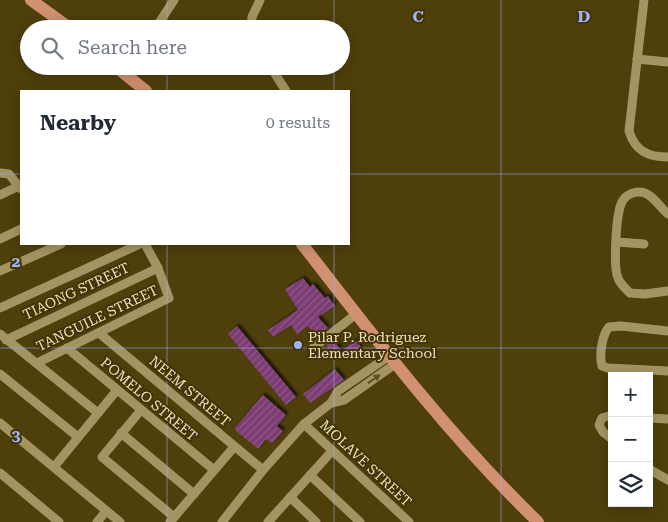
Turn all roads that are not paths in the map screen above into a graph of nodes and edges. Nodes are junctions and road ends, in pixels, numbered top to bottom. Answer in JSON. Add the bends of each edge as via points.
{"nodes":[{"id":1,"x":31,"y":0,"type":"edge"},
{"id":2,"x":174,"y":0,"type":"edge"},
{"id":3,"x":260,"y":0,"type":"edge"},
{"id":4,"x":644,"y":0,"type":"edge"},
{"id":5,"x":59,"y":20,"type":"edge"},
{"id":6,"x":161,"y":20,"type":"edge"},
{"id":7,"x":252,"y":20,"type":"edge"},
{"id":8,"x":636,"y":59,"type":"junction"},
{"id":9,"x":668,"y":62,"type":"edge"},
{"id":10,"x":130,"y":75,"type":"edge"},
{"id":11,"x":276,"y":75,"type":"edge"},
{"id":12,"x":145,"y":90,"type":"edge"},
{"id":13,"x":285,"y":90,"type":"edge"},
{"id":14,"x":668,"y":157,"type":"edge"},
{"id":15,"x":0,"y":173,"type":"edge"},
{"id":16,"x":20,"y":187,"type":"edge"},
{"id":17,"x":20,"y":189,"type":"edge"},
{"id":18,"x":0,"y":199,"type":"edge"},
{"id":19,"x":668,"y":214,"type":"edge"},
{"id":20,"x":20,"y":229,"type":"edge"},
{"id":21,"x":0,"y":239,"type":"edge"},
{"id":22,"x":617,"y":242,"type":"junction"},
{"id":23,"x":644,"y":244,"type":"dead end"},
{"id":24,"x":59,"y":245,"type":"edge"},
{"id":25,"x":138,"y":245,"type":"edge"},
{"id":26,"x":146,"y":245,"type":"edge"},
{"id":27,"x":303,"y":245,"type":"edge"},
{"id":28,"x":158,"y":268,"type":"junction"},
{"id":29,"x":0,"y":271,"type":"edge"},
{"id":30,"x":668,"y":291,"type":"edge"},
{"id":31,"x":0,"y":308,"type":"edge"},
{"id":32,"x":356,"y":314,"type":"junction"},
{"id":33,"x":668,"y":331,"type":"edge"},
{"id":34,"x":99,"y":332,"type":"junction"},
{"id":35,"x":3,"y":337,"type":"edge"},
{"id":36,"x":67,"y":348,"type":"junction"},
{"id":37,"x":313,"y":348,"type":"dead end"},
{"id":38,"x":392,"y":360,"type":"junction"},
{"id":39,"x":37,"y":363,"type":"junction"},
{"id":40,"x":668,"y":371,"type":"edge"},
{"id":41,"x":0,"y":374,"type":"edge"},
{"id":42,"x":117,"y":390,"type":"junction"},
{"id":43,"x":142,"y":410,"type":"junction"},
{"id":44,"x":98,"y":414,"type":"junction"},
{"id":45,"x":608,"y":416,"type":"edge"},
{"id":46,"x":653,"y":418,"type":"edge"},
{"id":47,"x":668,"y":419,"type":"edge"},
{"id":48,"x":0,"y":423,"type":"edge"},
{"id":49,"x":304,"y":424,"type":"junction"},
{"id":50,"x":121,"y":433,"type":"junction"},
{"id":51,"x":608,"y":436,"type":"edge"},
{"id":52,"x":78,"y":437,"type":"junction"},
{"id":53,"x":234,"y":447,"type":"junction"},
{"id":54,"x":332,"y":451,"type":"junction"},
{"id":55,"x":54,"y":467,"type":"junction"},
{"id":56,"x":214,"y":470,"type":"junction"},
{"id":57,"x":263,"y":470,"type":"junction"},
{"id":58,"x":653,"y":471,"type":"edge"},
{"id":59,"x":0,"y":473,"type":"edge"},
{"id":60,"x":310,"y":475,"type":"junction"},
{"id":61,"x":668,"y":480,"type":"edge"},
{"id":62,"x":194,"y":494,"type":"junction"},
{"id":63,"x":290,"y":497,"type":"junction"},
{"id":64,"x":106,"y":511,"type":"junction"},
{"id":65,"x":172,"y":519,"type":"edge"},
{"id":66,"x":58,"y":522,"type":"edge"},
{"id":67,"x":97,"y":522,"type":"edge"},
{"id":68,"x":120,"y":522,"type":"edge"},
{"id":69,"x":222,"y":522,"type":"edge"},
{"id":70,"x":269,"y":522,"type":"edge"},
{"id":71,"x":316,"y":522,"type":"edge"},
{"id":72,"x":360,"y":522,"type":"edge"},
{"id":73,"x":408,"y":522,"type":"edge"},
{"id":74,"x":538,"y":522,"type":"edge"}],
"edges":[{"from":1,"to":5,"type":"main road"},
{"from":2,"to":6,"type":"street"},
{"from":3,"to":7,"type":"street"},
{"from":4,"to":8,"type":"street"},
{"from":8,"to":9,"type":"street"},
{"from":8,"to":14,"type":"street","via":[[629,122],[631,138],[641,151]]},
{"from":10,"to":12,"type":"main road"},
{"from":11,"to":13,"type":"street"},
{"from":15,"to":16,"type":"street","via":[[9,174]]},
{"from":17,"to":18,"type":"street"},
{"from":19,"to":22,"type":"street","via":[[645,194],[627,195],[621,203]]},
{"from":20,"to":21,"type":"street"},
{"from":22,"to":23,"type":"street"},
{"from":22,"to":30,"type":"street","via":[[615,267],[618,279],[630,293]]},
{"from":24,"to":29,"type":"street"},
{"from":25,"to":31,"type":"street"},
{"from":26,"to":28,"type":"street"},
{"from":27,"to":32,"type":"main road"},
{"from":28,"to":34,"type":"street","name":"TANGUILE STREET","via":[[169,298]]},
{"from":28,"to":35,"type":"street","name":"TIAONG STREET"},
{"from":32,"to":37,"type":"street"},
{"from":32,"to":38,"type":"main road"},
{"from":33,"to":40,"type":"street","via":[[609,327],[605,331],[601,356],[602,366],[608,368]]},
{"from":34,"to":36,"type":"street","name":"TANGUILE STREET"},
{"from":34,"to":53,"type":"street","name":"NEEM STREET"},
{"from":35,"to":39,"type":"street"},
{"from":36,"to":39,"type":"street","name":"TANGUILE STREET"},
{"from":36,"to":42,"type":"street","name":"POMELO STREET"},
{"from":38,"to":49,"type":"street","via":[[344,400],[331,403]]},
{"from":38,"to":74,"type":"main road","via":[[461,442]]},
{"from":39,"to":44,"type":"street"},
{"from":41,"to":52,"type":"street"},
{"from":42,"to":43,"type":"street","name":"POMELO STREET"},
{"from":42,"to":44,"type":"street"},
{"from":43,"to":50,"type":"street"},
{"from":43,"to":56,"type":"street","name":"POMELO STREET"},
{"from":44,"to":52,"type":"street"},
{"from":45,"to":51,"type":"street","via":[[602,418],[599,425]]},
{"from":46,"to":47,"type":"street"},
{"from":48,"to":55,"type":"street"},
{"from":49,"to":54,"type":"street","name":"MOLAVE STREET"},
{"from":49,"to":57,"type":"street"},
{"from":50,"to":62,"type":"street"},
{"from":50,"to":65,"type":"street","via":[[102,457]]},
{"from":52,"to":55,"type":"street"},
{"from":53,"to":56,"type":"street"},
{"from":53,"to":57,"type":"street","name":"NEEM STREET"},
{"from":54,"to":60,"type":"street"},
{"from":54,"to":73,"type":"street","name":"MOLAVE STREET"},
{"from":55,"to":64,"type":"street"},
{"from":56,"to":62,"type":"street"},
{"from":57,"to":69,"type":"street"},
{"from":58,"to":61,"type":"street"},
{"from":59,"to":66,"type":"street"},
{"from":60,"to":63,"type":"street"},
{"from":60,"to":72,"type":"street"},
{"from":62,"to":65,"type":"street"},
{"from":63,"to":70,"type":"street"},
{"from":63,"to":71,"type":"street"},
{"from":64,"to":67,"type":"street"},
{"from":64,"to":68,"type":"street"}]}
